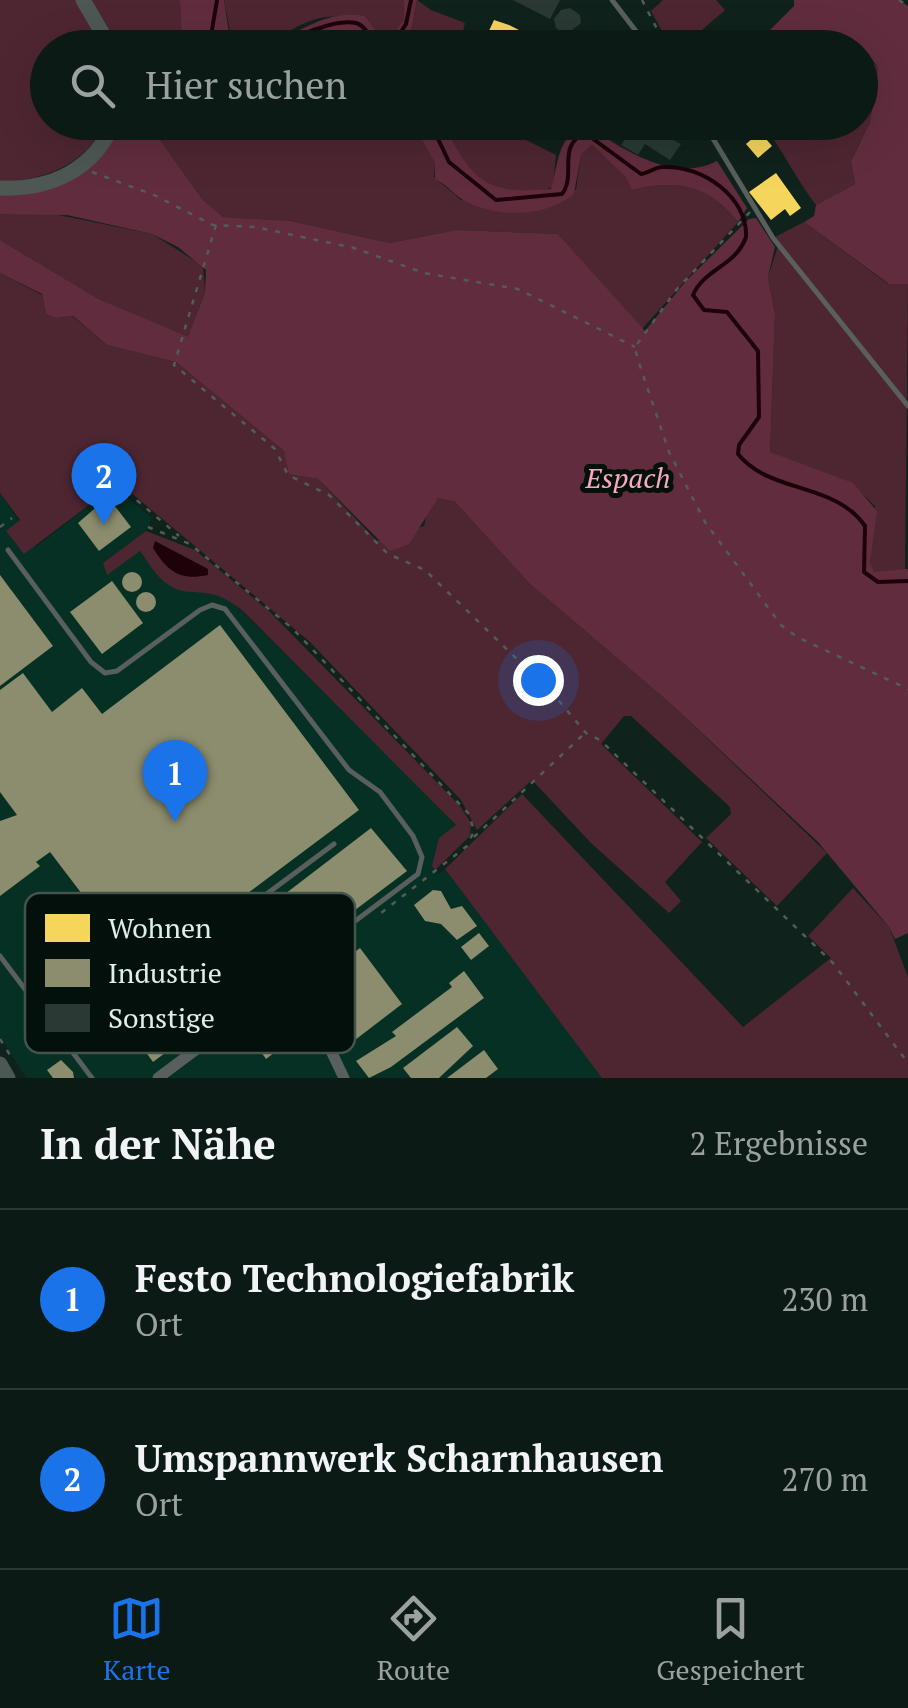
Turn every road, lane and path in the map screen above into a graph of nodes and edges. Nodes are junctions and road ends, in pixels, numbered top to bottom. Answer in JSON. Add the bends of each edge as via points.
{"nodes":[{"id":1,"x":83,"y":0,"type":"edge"},
{"id":2,"x":612,"y":0,"type":"edge"},
{"id":3,"x":642,"y":0,"type":"edge"},
{"id":4,"x":899,"y":0,"type":"edge"},
{"id":5,"x":908,"y":6,"type":"edge"},
{"id":6,"x":100,"y":30,"type":"edge"},
{"id":7,"x":635,"y":30,"type":"edge"},
{"id":8,"x":658,"y":30,"type":"edge"},
{"id":9,"x":105,"y":140,"type":"edge"},
{"id":10,"x":713,"y":140,"type":"edge"},
{"id":11,"x":83,"y":165,"type":"junction"},
{"id":12,"x":0,"y":188,"type":"edge"},
{"id":13,"x":746,"y":216,"type":"dead end"},
{"id":14,"x":216,"y":226,"type":"junction"},
{"id":15,"x":635,"y":347,"type":"junction"},
{"id":16,"x":908,"y":406,"type":"edge"},
{"id":17,"x":107,"y":476,"type":"dead end"},
{"id":18,"x":12,"y":518,"type":"dead end"},
{"id":19,"x":0,"y":527,"type":"edge"},
{"id":20,"x":148,"y":527,"type":"dead end"},
{"id":21,"x":180,"y":537,"type":"junction"},
{"id":22,"x":8,"y":550,"type":"dead end"},
{"id":23,"x":908,"y":689,"type":"edge"},
{"id":24,"x":586,"y":733,"type":"junction"},
{"id":25,"x":472,"y":839,"type":"junction"},
{"id":26,"x":334,"y":844,"type":"dead end"},
{"id":27,"x":268,"y":893,"type":"edge"},
{"id":28,"x":355,"y":922,"type":"edge"},
{"id":29,"x":368,"y":923,"type":"dead end"},
{"id":30,"x":0,"y":956,"type":"edge"},
{"id":31,"x":25,"y":989,"type":"edge"},
{"id":32,"x":73,"y":1053,"type":"edge"},
{"id":33,"x":191,"y":1053,"type":"edge"},
{"id":34,"x":332,"y":1053,"type":"edge"},
{"id":35,"x":908,"y":1063,"type":"edge"},
{"id":36,"x":0,"y":1064,"type":"edge"},
{"id":37,"x":8,"y":1078,"type":"edge"},
{"id":38,"x":92,"y":1078,"type":"edge"},
{"id":39,"x":158,"y":1078,"type":"edge"},
{"id":40,"x":344,"y":1078,"type":"edge"}],
"edges":[{"from":1,"to":6,"type":"main road"},
{"from":2,"to":7,"type":"lane"},
{"from":3,"to":8,"type":"path"},
{"from":4,"to":5,"type":"path"},
{"from":9,"to":11,"type":"main road"},
{"from":10,"to":16,"type":"lane","via":[[773,238]]},
{"from":11,"to":12,"type":"main road","via":[[44,184]]},
{"from":11,"to":14,"type":"path"},
{"from":13,"to":15,"type":"path","via":[[677,288]]},
{"from":14,"to":15,"type":"path","via":[[255,227],[385,256],[424,273],[501,284],[550,301]]},
{"from":14,"to":24,"type":"path","via":[[174,364],[272,446],[288,475],[326,493],[387,552],[446,590]]},
{"from":15,"to":23,"type":"path","via":[[676,469],[712,535],[779,622]]},
{"from":17,"to":21,"type":"path"},
{"from":18,"to":19,"type":"path"},
{"from":20,"to":21,"type":"path"},
{"from":21,"to":25,"type":"path","via":[[300,635],[402,738],[467,810]]},
{"from":22,"to":28,"type":"lane","via":[[105,673],[200,610],[225,609],[349,770],[380,792],[422,857],[418,874]]},
{"from":24,"to":25,"type":"path"},
{"from":24,"to":35,"type":"path","via":[[833,963]]},
{"from":25,"to":29,"type":"path"},
{"from":26,"to":27,"type":"lane"},
{"from":30,"to":31,"type":"lane"},
{"from":32,"to":38,"type":"lane"},
{"from":33,"to":39,"type":"street"},
{"from":34,"to":40,"type":"street"},
{"from":36,"to":37,"type":"main road"}]}
